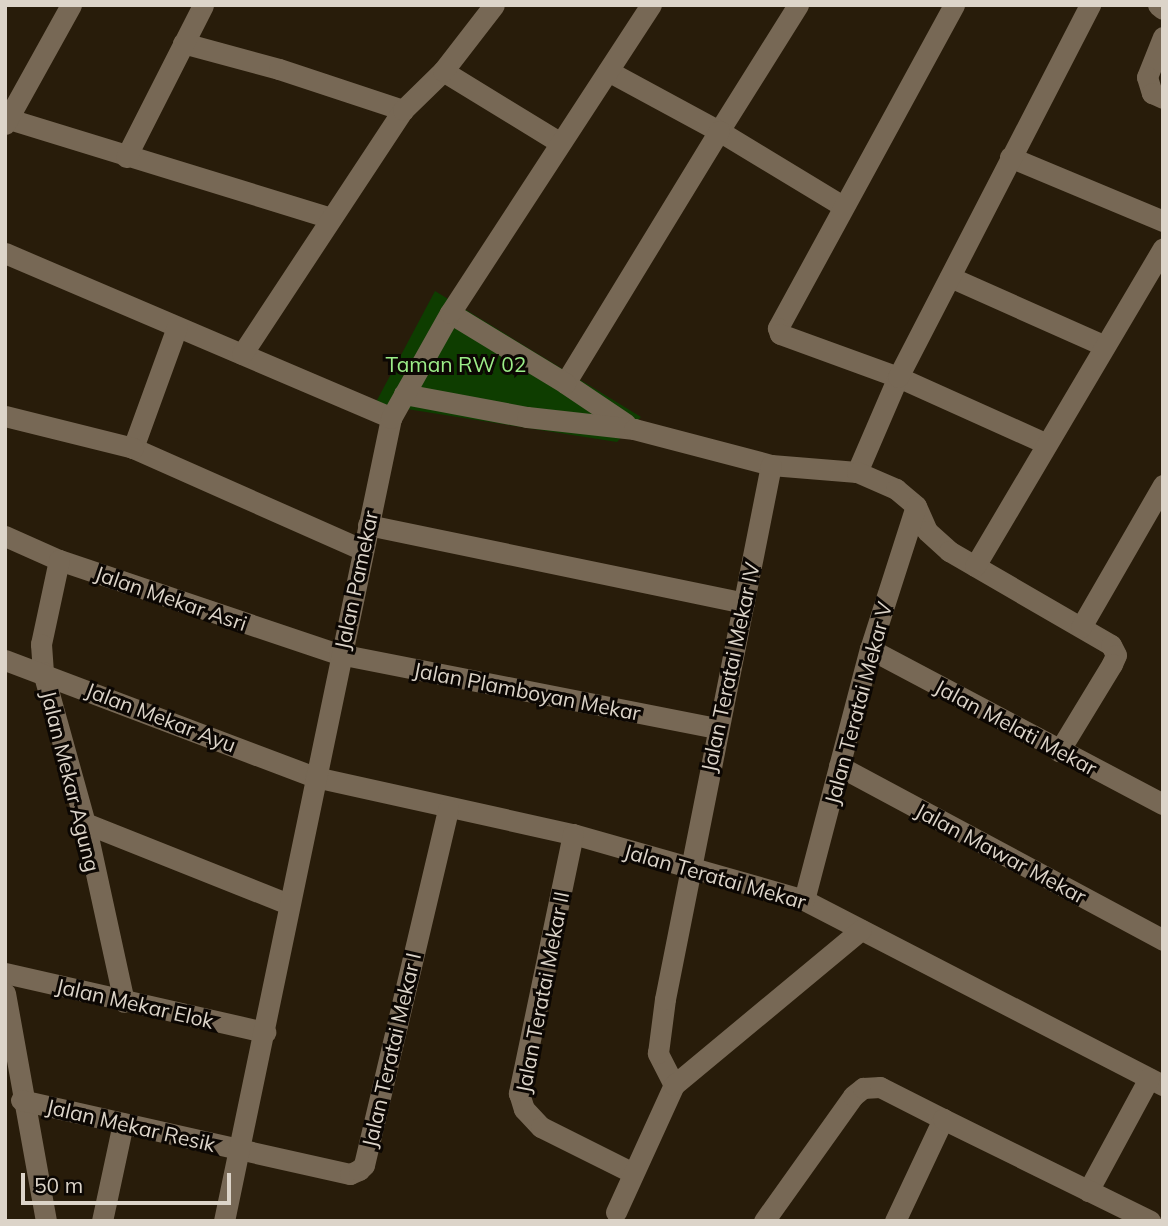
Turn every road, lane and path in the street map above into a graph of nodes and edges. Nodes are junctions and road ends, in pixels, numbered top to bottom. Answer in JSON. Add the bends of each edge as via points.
{"nodes":[{"id":1,"x":71,"y":5,"type":"edge"},
{"id":2,"x":203,"y":5,"type":"edge"},
{"id":3,"x":650,"y":5,"type":"edge"},
{"id":4,"x":798,"y":5,"type":"edge"},
{"id":5,"x":954,"y":5,"type":"edge"},
{"id":6,"x":1090,"y":5,"type":"edge"},
{"id":7,"x":1158,"y":5,"type":"edge"},
{"id":8,"x":491,"y":6,"type":"edge"},
{"id":9,"x":1163,"y":9,"type":"edge"},
{"id":10,"x":1163,"y":37,"type":"edge"},
{"id":11,"x":183,"y":43,"type":"junction"},
{"id":12,"x":443,"y":71,"type":"junction"},
{"id":13,"x":608,"y":71,"type":"junction"},
{"id":14,"x":1163,"y":97,"type":"edge"},
{"id":15,"x":403,"y":110,"type":"junction"},
{"id":16,"x":7,"y":122,"type":"edge"},
{"id":17,"x":719,"y":131,"type":"junction"},
{"id":18,"x":559,"y":142,"type":"junction"},
{"id":19,"x":127,"y":157,"type":"junction"},
{"id":20,"x":1010,"y":157,"type":"junction"},
{"id":21,"x":843,"y":206,"type":"junction"},
{"id":22,"x":331,"y":218,"type":"junction"},
{"id":23,"x":1163,"y":221,"type":"edge"},
{"id":24,"x":1163,"y":248,"type":"edge"},
{"id":25,"x":5,"y":253,"type":"edge"},
{"id":26,"x":950,"y":277,"type":"junction"},
{"id":27,"x":450,"y":313,"type":"junction"},
{"id":28,"x":177,"y":327,"type":"junction"},
{"id":29,"x":1103,"y":345,"type":"junction"},
{"id":30,"x":242,"y":354,"type":"junction"},
{"id":31,"x":898,"y":377,"type":"junction"},
{"id":32,"x":565,"y":383,"type":"junction"},
{"id":33,"x":404,"y":394,"type":"junction"},
{"id":34,"x":5,"y":416,"type":"edge"},
{"id":35,"x":391,"y":418,"type":"junction"},
{"id":36,"x":634,"y":429,"type":"junction"},
{"id":37,"x":1045,"y":443,"type":"junction"},
{"id":38,"x":133,"y":448,"type":"junction"},
{"id":39,"x":771,"y":465,"type":"junction"},
{"id":40,"x":857,"y":472,"type":"junction"},
{"id":41,"x":1163,"y":485,"type":"edge"},
{"id":42,"x":916,"y":506,"type":"junction"},
{"id":43,"x":368,"y":525,"type":"junction"},
{"id":44,"x":5,"y":536,"type":"edge"},
{"id":45,"x":361,"y":549,"type":"junction"},
{"id":46,"x":59,"y":560,"type":"junction"},
{"id":47,"x":975,"y":566,"type":"junction"},
{"id":48,"x":744,"y":603,"type":"junction"},
{"id":49,"x":1081,"y":627,"type":"junction"},
{"id":50,"x":870,"y":649,"type":"junction"},
{"id":51,"x":339,"y":654,"type":"junction"},
{"id":52,"x":5,"y":660,"type":"edge"},
{"id":53,"x":43,"y":673,"type":"junction"},
{"id":54,"x":715,"y":728,"type":"junction"},
{"id":55,"x":1059,"y":751,"type":"junction"},
{"id":56,"x":839,"y":766,"type":"junction"},
{"id":57,"x":315,"y":777,"type":"junction"},
{"id":58,"x":1163,"y":804,"type":"edge"},
{"id":59,"x":448,"y":809,"type":"junction"},
{"id":60,"x":85,"y":823,"type":"junction"},
{"id":61,"x":573,"y":834,"type":"junction"},
{"id":62,"x":693,"y":870,"type":"junction"},
{"id":63,"x":804,"y":900,"type":"junction"},
{"id":64,"x":289,"y":904,"type":"junction"},
{"id":65,"x":861,"y":930,"type":"junction"},
{"id":66,"x":1163,"y":940,"type":"edge"},
{"id":67,"x":5,"y":973,"type":"edge"},
{"id":68,"x":5,"y":993,"type":"edge"},
{"id":69,"x":124,"y":1002,"type":"junction"},
{"id":70,"x":265,"y":1032,"type":"junction"},
{"id":71,"x":1156,"y":1082,"type":"edge"},
{"id":72,"x":674,"y":1085,"type":"junction"},
{"id":73,"x":21,"y":1100,"type":"junction"},
{"id":74,"x":943,"y":1119,"type":"junction"},
{"id":75,"x":122,"y":1123,"type":"junction"},
{"id":76,"x":240,"y":1150,"type":"junction"},
{"id":77,"x":631,"y":1172,"type":"junction"},
{"id":78,"x":1088,"y":1191,"type":"junction"},
{"id":79,"x":616,"y":1212,"type":"dead end"},
{"id":80,"x":1163,"y":1214,"type":"edge"},
{"id":81,"x":46,"y":1221,"type":"edge"},
{"id":82,"x":102,"y":1221,"type":"edge"},
{"id":83,"x":224,"y":1221,"type":"edge"},
{"id":84,"x":764,"y":1221,"type":"edge"},
{"id":85,"x":895,"y":1221,"type":"edge"},
{"id":86,"x":1150,"y":1221,"type":"edge"},
{"id":87,"x":1160,"y":1221,"type":"edge"}],
"edges":[{"from":1,"to":16,"type":"street"},
{"from":2,"to":11,"type":"street"},
{"from":3,"to":13,"type":"street","name":"Jalan Pamekar"},
{"from":4,"to":17,"type":"street"},
{"from":5,"to":21,"type":"street"},
{"from":6,"to":20,"type":"street"},
{"from":7,"to":9,"type":"street"},
{"from":8,"to":12,"type":"street"},
{"from":10,"to":14,"type":"street","via":[[1147,77],[1152,93]]},
{"from":11,"to":15,"type":"street"},
{"from":11,"to":19,"type":"street"},
{"from":12,"to":15,"type":"street"},
{"from":12,"to":18,"type":"street"},
{"from":13,"to":17,"type":"street"},
{"from":13,"to":18,"type":"street","name":"Jalan Pamekar"},
{"from":15,"to":22,"type":"street"},
{"from":16,"to":19,"type":"street"},
{"from":17,"to":21,"type":"street"},
{"from":17,"to":32,"type":"street"},
{"from":18,"to":27,"type":"street","name":"Jalan Pamekar"},
{"from":19,"to":22,"type":"street"},
{"from":20,"to":23,"type":"street"},
{"from":20,"to":26,"type":"street"},
{"from":21,"to":31,"type":"street","via":[[778,327],[780,334]]},
{"from":22,"to":30,"type":"street"},
{"from":24,"to":29,"type":"street"},
{"from":25,"to":28,"type":"street"},
{"from":26,"to":29,"type":"street"},
{"from":26,"to":31,"type":"street"},
{"from":27,"to":32,"type":"street"},
{"from":27,"to":33,"type":"street","name":"Jalan Pamekar"},
{"from":28,"to":30,"type":"street"},
{"from":28,"to":38,"type":"street"},
{"from":29,"to":37,"type":"street"},
{"from":30,"to":35,"type":"street"},
{"from":31,"to":37,"type":"street"},
{"from":31,"to":40,"type":"street"},
{"from":32,"to":36,"type":"street"},
{"from":33,"to":35,"type":"street","name":"Jalan Pamekar"},
{"from":33,"to":36,"type":"street","via":[[527,417]]},
{"from":34,"to":38,"type":"street"},
{"from":35,"to":43,"type":"street","name":"Jalan Pamekar"},
{"from":36,"to":39,"type":"street"},
{"from":37,"to":47,"type":"street"},
{"from":38,"to":45,"type":"street"},
{"from":39,"to":40,"type":"street"},
{"from":39,"to":48,"type":"street","name":"Jalan Teratai Mekar IV"},
{"from":40,"to":42,"type":"street","via":[[896,489]]},
{"from":41,"to":49,"type":"street"},
{"from":42,"to":47,"type":"street","via":[[927,531]]},
{"from":42,"to":50,"type":"street","name":"Jalan Teratai Mekar V"},
{"from":43,"to":45,"type":"street","name":"Jalan Pamekar"},
{"from":43,"to":48,"type":"street"},
{"from":44,"to":46,"type":"street","name":"Jalan Mekar Asri"},
{"from":45,"to":51,"type":"street","name":"Jalan Pamekar"},
{"from":46,"to":51,"type":"street","name":"Jalan Mekar Asri"},
{"from":46,"to":53,"type":"street","name":"Jalan Mekar Agung","via":[[43,632]]},
{"from":47,"to":49,"type":"street"},
{"from":48,"to":54,"type":"street","name":"Jalan Teratai Mekar IV"},
{"from":49,"to":55,"type":"street","via":[[1111,645],[1116,654]]},
{"from":50,"to":55,"type":"street","name":"Jalan Melati Mekar"},
{"from":50,"to":56,"type":"street","name":"Jalan Teratai Mekar V"},
{"from":51,"to":54,"type":"street","name":"Jalan Plamboyan Mekar"},
{"from":51,"to":57,"type":"street","name":"Jalan Pamekar"},
{"from":52,"to":53,"type":"street","name":"Jalan Mekar Ayu"},
{"from":53,"to":57,"type":"street","name":"Jalan Mekar Ayu"},
{"from":53,"to":60,"type":"street","name":"Jalan Mekar Agung"},
{"from":54,"to":62,"type":"street","name":"Jalan Teratai Mekar IV"},
{"from":55,"to":58,"type":"street","name":"Jalan Melati Mekar"},
{"from":56,"to":63,"type":"street","name":"Jalan Teratai Mekar V"},
{"from":56,"to":66,"type":"street","name":"Jalan Mawar Mekar"},
{"from":57,"to":59,"type":"street","name":"Jalan Teratai Mekar"},
{"from":57,"to":64,"type":"street","name":"Jalan Pamekar"},
{"from":59,"to":61,"type":"street","name":"Jalan Teratai Mekar"},
{"from":59,"to":76,"type":"street","name":"Jalan Teratai Mekar I","via":[[364,1165],[350,1174]]},
{"from":60,"to":64,"type":"street"},
{"from":60,"to":69,"type":"street","name":"Jalan Mekar Agung"},
{"from":61,"to":62,"type":"street","name":"Jalan Teratai Mekar"},
{"from":61,"to":77,"type":"street","name":"Jalan Teratai Mekar II","via":[[519,1093],[524,1110],[541,1127]]},
{"from":62,"to":63,"type":"street","name":"Jalan Teratai Mekar"},
{"from":62,"to":72,"type":"street","name":"Jalan Teratai Mekar IV","via":[[658,1053]]},
{"from":63,"to":65,"type":"street","name":"Jalan Teratai Mekar"},
{"from":64,"to":70,"type":"street","name":"Jalan Pamekar"},
{"from":65,"to":71,"type":"street","name":"Jalan Teratai Mekar"},
{"from":65,"to":72,"type":"street"},
{"from":67,"to":69,"type":"street","name":"Jalan Mekar Elok"},
{"from":68,"to":73,"type":"street"},
{"from":69,"to":70,"type":"street","name":"Jalan Mekar Elok"},
{"from":70,"to":76,"type":"street","name":"Jalan Pamekar"},
{"from":71,"to":78,"type":"street"},
{"from":72,"to":77,"type":"street"},
{"from":73,"to":75,"type":"street","name":"Jalan Mekar Resik"},
{"from":73,"to":81,"type":"street"},
{"from":74,"to":78,"type":"street"},
{"from":74,"to":84,"type":"street","via":[[880,1087],[863,1088]]},
{"from":74,"to":85,"type":"street"},
{"from":75,"to":76,"type":"street","name":"Jalan Mekar Resik"},
{"from":75,"to":82,"type":"street"},
{"from":76,"to":83,"type":"street","name":"Jalan Pamekar"},
{"from":77,"to":79,"type":"street"},
{"from":78,"to":86,"type":"street"},
{"from":80,"to":87,"type":"street"}]}
